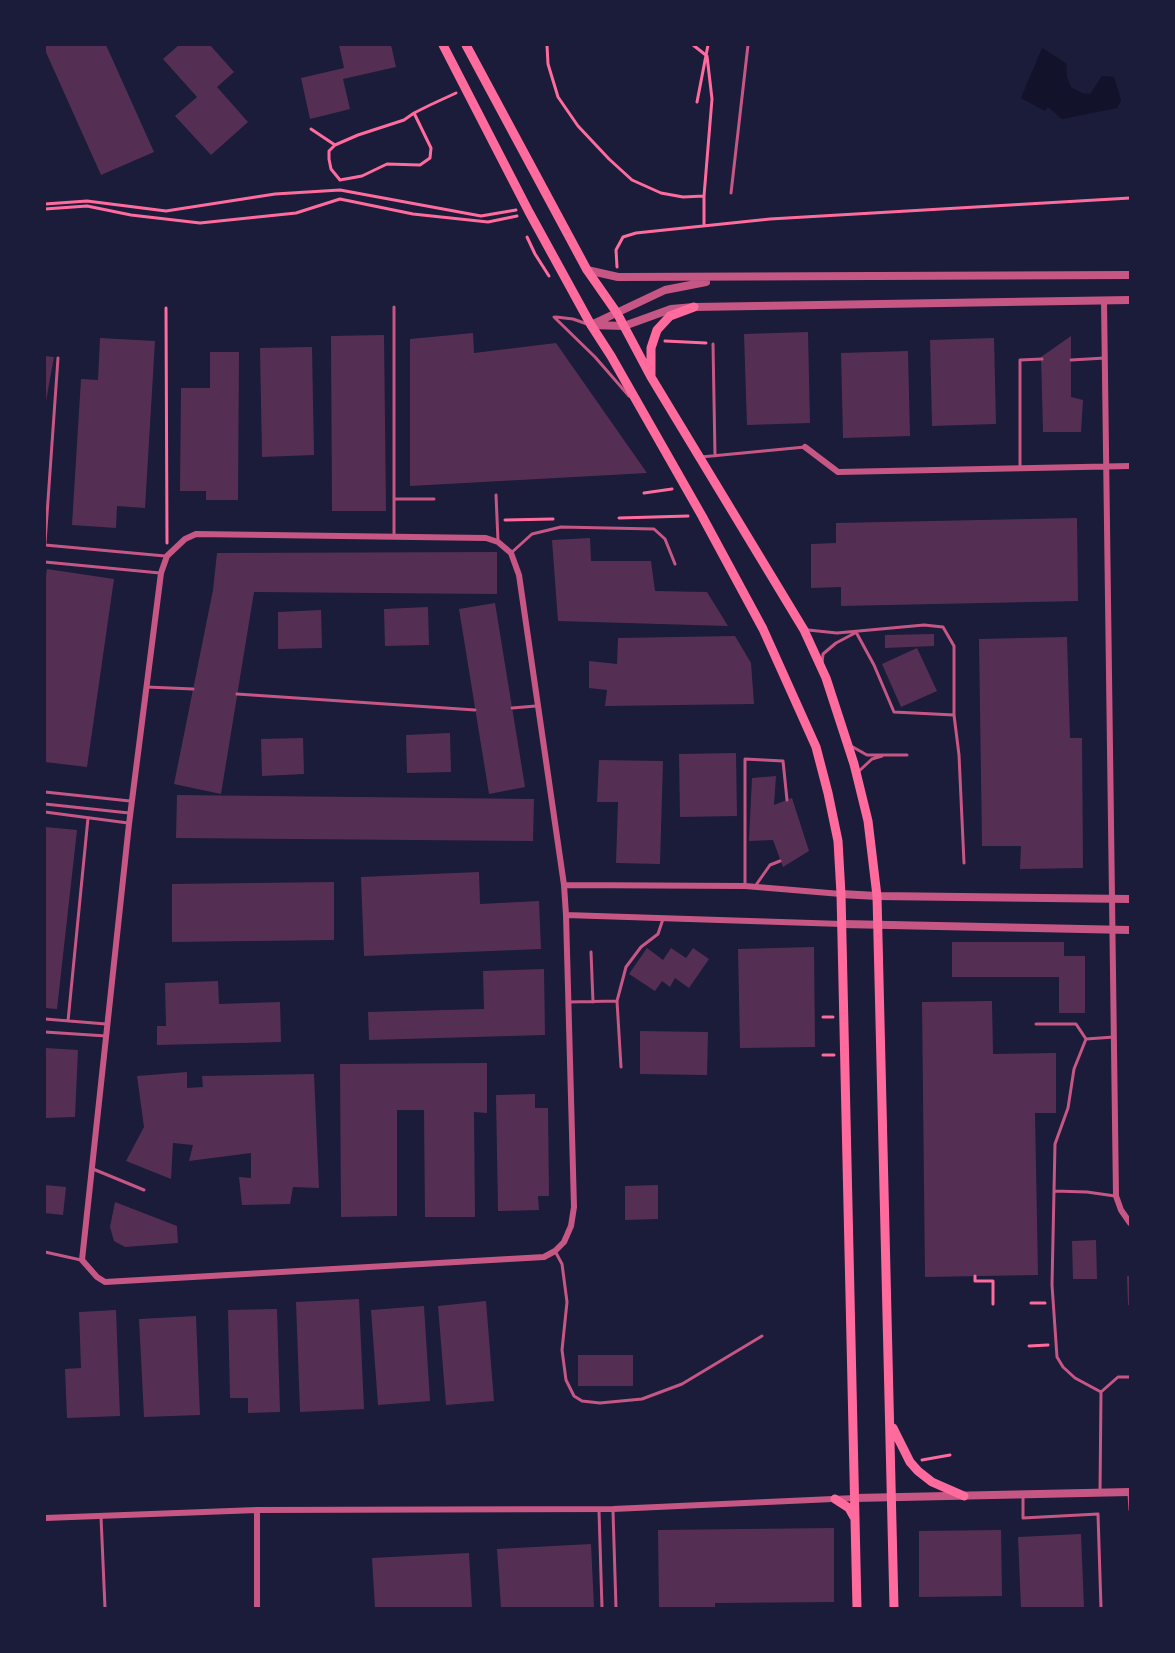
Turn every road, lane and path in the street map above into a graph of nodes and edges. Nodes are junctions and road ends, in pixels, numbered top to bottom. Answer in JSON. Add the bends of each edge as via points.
{"nodes":[{"id":1,"x":443,"y":45,"type":"edge"},
{"id":2,"x":466,"y":45,"type":"edge"},
{"id":3,"x":547,"y":45,"type":"edge"},
{"id":4,"x":693,"y":45,"type":"edge"},
{"id":5,"x":708,"y":45,"type":"edge"},
{"id":6,"x":748,"y":45,"type":"edge"},
{"id":7,"x":707,"y":56,"type":"junction"},
{"id":8,"x":466,"y":89,"type":"junction"},
{"id":9,"x":697,"y":102,"type":"dead end"},
{"id":10,"x":414,"y":113,"type":"junction"},
{"id":11,"x":311,"y":129,"type":"dead end"},
{"id":12,"x":335,"y":145,"type":"junction"},
{"id":13,"x":730,"y":194,"type":"dead end"},
{"id":14,"x":704,"y":196,"type":"junction"},
{"id":15,"x":1130,"y":198,"type":"edge"},
{"id":16,"x":45,"y":204,"type":"edge"},
{"id":17,"x":45,"y":209,"type":"edge"},
{"id":18,"x":516,"y":210,"type":"dead end"},
{"id":19,"x":519,"y":215,"type":"dead end"},
{"id":20,"x":704,"y":226,"type":"junction"},
{"id":21,"x":587,"y":270,"type":"junction"},
{"id":22,"x":1130,"y":275,"type":"edge"},
{"id":23,"x":618,"y":278,"type":"junction"},
{"id":24,"x":724,"y":278,"type":"junction"},
{"id":25,"x":1130,"y":300,"type":"edge"},
{"id":26,"x":1104,"y":301,"type":"junction"},
{"id":27,"x":394,"y":307,"type":"dead end"},
{"id":28,"x":694,"y":307,"type":"junction"},
{"id":29,"x":166,"y":308,"type":"dead end"},
{"id":30,"x":617,"y":313,"type":"junction"},
{"id":31,"x":591,"y":325,"type":"junction"},
{"id":32,"x":624,"y":326,"type":"junction"},
{"id":33,"x":677,"y":341,"type":"dead end"},
{"id":34,"x":713,"y":344,"type":"joint"},
{"id":35,"x":58,"y":358,"type":"dead end"},
{"id":36,"x":1105,"y":358,"type":"junction"},
{"id":37,"x":1042,"y":359,"type":"dead end"},
{"id":38,"x":1071,"y":360,"type":"dead end"},
{"id":39,"x":651,"y":377,"type":"junction"},
{"id":40,"x":643,"y":413,"type":"junction"},
{"id":41,"x":805,"y":447,"type":"joint"},
{"id":42,"x":715,"y":456,"type":"junction"},
{"id":43,"x":699,"y":457,"type":"junction"},
{"id":44,"x":1106,"y":466,"type":"junction"},
{"id":45,"x":1130,"y":466,"type":"edge"},
{"id":46,"x":1020,"y":469,"type":"junction"},
{"id":47,"x":685,"y":488,"type":"junction"},
{"id":48,"x":644,"y":493,"type":"dead end"},
{"id":49,"x":496,"y":495,"type":"dead end"},
{"id":50,"x":394,"y":499,"type":"junction"},
{"id":51,"x":434,"y":499,"type":"dead end"},
{"id":52,"x":394,"y":537,"type":"junction"},
{"id":53,"x":498,"y":542,"type":"junction"},
{"id":54,"x":45,"y":544,"type":"edge"},
{"id":55,"x":511,"y":553,"type":"junction"},
{"id":56,"x":167,"y":556,"type":"junction"},
{"id":57,"x":45,"y":562,"type":"edge"},
{"id":58,"x":675,"y":564,"type":"dead end"},
{"id":59,"x":161,"y":573,"type":"junction"},
{"id":60,"x":804,"y":630,"type":"junction"},
{"id":61,"x":856,"y":632,"type":"junction"},
{"id":62,"x":821,"y":667,"type":"junction"},
{"id":63,"x":147,"y":687,"type":"junction"},
{"id":64,"x":193,"y":689,"type":"dead end"},
{"id":65,"x":237,"y":694,"type":"dead end"},
{"id":66,"x":538,"y":705,"type":"junction"},
{"id":67,"x":512,"y":708,"type":"dead end"},
{"id":68,"x":475,"y":710,"type":"dead end"},
{"id":69,"x":954,"y":715,"type":"junction"},
{"id":70,"x":849,"y":745,"type":"junction"},
{"id":71,"x":884,"y":755,"type":"junction"},
{"id":72,"x":907,"y":755,"type":"dead end"},
{"id":73,"x":857,"y":774,"type":"junction"},
{"id":74,"x":45,"y":792,"type":"edge"},
{"id":75,"x":787,"y":800,"type":"dead end"},
{"id":76,"x":132,"y":801,"type":"junction"},
{"id":77,"x":45,"y":804,"type":"edge"},
{"id":78,"x":45,"y":812,"type":"edge"},
{"id":79,"x":131,"y":813,"type":"junction"},
{"id":80,"x":88,"y":818,"type":"junction"},
{"id":81,"x":129,"y":824,"type":"junction"},
{"id":82,"x":780,"y":861,"type":"dead end"},
{"id":83,"x":964,"y":863,"type":"dead end"},
{"id":84,"x":564,"y":885,"type":"junction"},
{"id":85,"x":745,"y":886,"type":"junction"},
{"id":86,"x":755,"y":887,"type":"junction"},
{"id":87,"x":842,"y":894,"type":"junction"},
{"id":88,"x":877,"y":896,"type":"junction"},
{"id":89,"x":1110,"y":898,"type":"junction"},
{"id":90,"x":1130,"y":898,"type":"edge"},
{"id":91,"x":566,"y":915,"type":"junction"},
{"id":92,"x":663,"y":918,"type":"junction"},
{"id":93,"x":842,"y":924,"type":"junction"},
{"id":94,"x":878,"y":926,"type":"junction"},
{"id":95,"x":1112,"y":930,"type":"junction"},
{"id":96,"x":1130,"y":930,"type":"edge"},
{"id":97,"x":591,"y":952,"type":"dead end"},
{"id":98,"x":617,"y":1001,"type":"junction"},
{"id":99,"x":568,"y":1002,"type":"junction"},
{"id":100,"x":593,"y":1002,"type":"junction"},
{"id":101,"x":45,"y":1019,"type":"edge"},
{"id":102,"x":68,"y":1021,"type":"junction"},
{"id":103,"x":109,"y":1024,"type":"junction"},
{"id":104,"x":1036,"y":1024,"type":"dead end"},
{"id":105,"x":45,"y":1032,"type":"edge"},
{"id":106,"x":108,"y":1036,"type":"junction"},
{"id":107,"x":1114,"y":1037,"type":"junction"},
{"id":108,"x":1086,"y":1039,"type":"junction"},
{"id":109,"x":621,"y":1067,"type":"dead end"},
{"id":110,"x":93,"y":1169,"type":"junction"},
{"id":111,"x":144,"y":1190,"type":"dead end"},
{"id":112,"x":1054,"y":1191,"type":"junction"},
{"id":113,"x":1116,"y":1196,"type":"junction"},
{"id":114,"x":1129,"y":1222,"type":"edge"},
{"id":115,"x":555,"y":1251,"type":"junction"},
{"id":116,"x":45,"y":1252,"type":"edge"},
{"id":117,"x":82,"y":1260,"type":"junction"},
{"id":118,"x":975,"y":1276,"type":"dead end"},
{"id":119,"x":1031,"y":1303,"type":"dead end"},
{"id":120,"x":1053,"y":1303,"type":"junction"},
{"id":121,"x":993,"y":1304,"type":"dead end"},
{"id":122,"x":762,"y":1336,"type":"dead end"},
{"id":123,"x":1055,"y":1345,"type":"junction"},
{"id":124,"x":1029,"y":1346,"type":"dead end"},
{"id":125,"x":1130,"y":1377,"type":"edge"},
{"id":126,"x":1101,"y":1392,"type":"junction"},
{"id":127,"x":891,"y":1423,"type":"junction"},
{"id":128,"x":950,"y":1455,"type":"dead end"},
{"id":129,"x":910,"y":1462,"type":"junction"},
{"id":130,"x":1130,"y":1492,"type":"edge"},
{"id":131,"x":1100,"y":1493,"type":"junction"},
{"id":132,"x":1023,"y":1495,"type":"junction"},
{"id":133,"x":964,"y":1496,"type":"junction"},
{"id":134,"x":892,"y":1497,"type":"junction"},
{"id":135,"x":855,"y":1498,"type":"junction"},
{"id":136,"x":835,"y":1499,"type":"junction"},
{"id":137,"x":599,"y":1509,"type":"junction"},
{"id":138,"x":613,"y":1509,"type":"junction"},
{"id":139,"x":257,"y":1510,"type":"junction"},
{"id":140,"x":1130,"y":1510,"type":"edge"},
{"id":141,"x":101,"y":1515,"type":"junction"},
{"id":142,"x":45,"y":1518,"type":"edge"},
{"id":143,"x":855,"y":1520,"type":"junction"},
{"id":144,"x":105,"y":1608,"type":"edge"},
{"id":145,"x":257,"y":1608,"type":"edge"},
{"id":146,"x":602,"y":1608,"type":"edge"},
{"id":147,"x":616,"y":1608,"type":"edge"},
{"id":148,"x":857,"y":1608,"type":"edge"},
{"id":149,"x":894,"y":1608,"type":"edge"},
{"id":150,"x":1101,"y":1608,"type":"edge"}],
"edges":[{"from":1,"to":8,"type":"main road"},
{"from":2,"to":21,"type":"main road"},
{"from":3,"to":14,"type":"path","via":[[558,97],[609,159],[632,180],[662,193]]},
{"from":4,"to":7,"type":"path"},
{"from":5,"to":7,"type":"path"},
{"from":6,"to":13,"type":"lane"},
{"from":7,"to":9,"type":"path"},
{"from":7,"to":14,"type":"path","via":[[712,99]]},
{"from":8,"to":10,"type":"path"},
{"from":8,"to":31,"type":"main road"},
{"from":10,"to":12,"type":"path"},
{"from":10,"to":12,"type":"path","via":[[431,148],[430,158],[420,165],[387,164],[362,176],[340,180],[329,159],[329,151]]},
{"from":11,"to":12,"type":"path"},
{"from":14,"to":20,"type":"path"},
{"from":15,"to":20,"type":"path"},
{"from":16,"to":18,"type":"path","via":[[87,201],[166,211],[275,194],[340,190],[481,216]]},
{"from":17,"to":19,"type":"path","via":[[87,206],[200,223],[296,213],[340,199],[413,214],[488,222]]},
{"from":20,"to":23,"type":"path","via":[[623,237],[616,250]]},
{"from":21,"to":23,"type":"street"},
{"from":21,"to":30,"type":"main road"},
{"from":22,"to":24,"type":"street"},
{"from":23,"to":24,"type":"street"},
{"from":24,"to":30,"type":"street","via":[[664,290]]},
{"from":25,"to":26,"type":"street"},
{"from":26,"to":28,"type":"street"},
{"from":26,"to":36,"type":"street"},
{"from":27,"to":50,"type":"lane"},
{"from":28,"to":32,"type":"street","via":[[671,309]]},
{"from":28,"to":39,"type":"main road","via":[[670,316],[657,330],[651,348]]},
{"from":29,"to":56,"type":"path"},
{"from":30,"to":31,"type":"street"},
{"from":30,"to":32,"type":"main road"},
{"from":31,"to":32,"type":"street"},
{"from":31,"to":40,"type":"main road"},
{"from":31,"to":40,"type":"lane","via":[[554,317]]},
{"from":32,"to":39,"type":"main road"},
{"from":33,"to":34,"type":"path"},
{"from":34,"to":42,"type":"lane"},
{"from":35,"to":54,"type":"lane"},
{"from":36,"to":38,"type":"lane"},
{"from":36,"to":44,"type":"street"},
{"from":37,"to":46,"type":"lane","via":[[1020,360]]},
{"from":39,"to":43,"type":"main road"},
{"from":40,"to":47,"type":"main road"},
{"from":41,"to":42,"type":"lane"},
{"from":41,"to":46,"type":"street","via":[[838,472]]},
{"from":42,"to":43,"type":"lane"},
{"from":43,"to":60,"type":"main road"},
{"from":44,"to":45,"type":"street"},
{"from":44,"to":46,"type":"street"},
{"from":44,"to":89,"type":"street"},
{"from":47,"to":48,"type":"path"},
{"from":47,"to":87,"type":"main road","via":[[763,629],[816,747],[838,841]]},
{"from":49,"to":53,"type":"lane"},
{"from":50,"to":51,"type":"lane"},
{"from":50,"to":52,"type":"lane"},
{"from":52,"to":53,"type":"street","via":[[486,538]]},
{"from":52,"to":56,"type":"street","via":[[196,534]]},
{"from":53,"to":55,"type":"street"},
{"from":54,"to":56,"type":"lane"},
{"from":55,"to":58,"type":"lane","via":[[532,534],[561,527],[654,529],[665,539]]},
{"from":55,"to":66,"type":"street","via":[[519,575]]},
{"from":56,"to":59,"type":"street"},
{"from":57,"to":59,"type":"lane"},
{"from":59,"to":63,"type":"street"},
{"from":60,"to":61,"type":"lane"},
{"from":60,"to":62,"type":"main road"},
{"from":61,"to":62,"type":"lane","via":[[824,654]]},
{"from":61,"to":69,"type":"lane","via":[[894,712]]},
{"from":61,"to":69,"type":"lane","via":[[924,625],[943,627],[954,645]]},
{"from":62,"to":70,"type":"main road"},
{"from":63,"to":64,"type":"lane"},
{"from":63,"to":76,"type":"street"},
{"from":65,"to":68,"type":"lane"},
{"from":66,"to":67,"type":"lane"},
{"from":66,"to":84,"type":"street"},
{"from":69,"to":83,"type":"lane"},
{"from":70,"to":71,"type":"lane","via":[[867,755]]},
{"from":70,"to":73,"type":"main road"},
{"from":71,"to":72,"type":"lane"},
{"from":71,"to":73,"type":"lane","via":[[872,759]]},
{"from":73,"to":88,"type":"main road","via":[[868,821]]},
{"from":74,"to":76,"type":"lane"},
{"from":75,"to":85,"type":"lane","via":[[783,761],[745,759]]},
{"from":76,"to":79,"type":"street"},
{"from":77,"to":79,"type":"lane"},
{"from":78,"to":80,"type":"lane"},
{"from":79,"to":81,"type":"street"},
{"from":80,"to":81,"type":"lane"},
{"from":80,"to":102,"type":"lane"},
{"from":81,"to":103,"type":"street"},
{"from":82,"to":86,"type":"lane","via":[[770,865]]},
{"from":84,"to":85,"type":"street"},
{"from":84,"to":91,"type":"street"},
{"from":85,"to":86,"type":"street"},
{"from":86,"to":87,"type":"street"},
{"from":87,"to":88,"type":"street"},
{"from":87,"to":93,"type":"main road"},
{"from":88,"to":89,"type":"street"},
{"from":88,"to":94,"type":"main road"},
{"from":89,"to":90,"type":"street"},
{"from":89,"to":95,"type":"street"},
{"from":91,"to":92,"type":"street"},
{"from":91,"to":99,"type":"street"},
{"from":92,"to":93,"type":"street"},
{"from":92,"to":98,"type":"lane","via":[[658,934],[641,947],[626,967]]},
{"from":93,"to":94,"type":"street"},
{"from":93,"to":135,"type":"main road"},
{"from":94,"to":95,"type":"street"},
{"from":94,"to":127,"type":"main road"},
{"from":95,"to":96,"type":"street"},
{"from":95,"to":107,"type":"street"},
{"from":97,"to":100,"type":"lane"},
{"from":98,"to":100,"type":"lane"},
{"from":98,"to":109,"type":"lane"},
{"from":99,"to":100,"type":"lane"},
{"from":99,"to":115,"type":"street","via":[[574,1208],[564,1242]]},
{"from":101,"to":102,"type":"lane"},
{"from":102,"to":103,"type":"lane"},
{"from":103,"to":106,"type":"street"},
{"from":104,"to":108,"type":"lane","via":[[1076,1024]]},
{"from":105,"to":106,"type":"lane"},
{"from":106,"to":110,"type":"street"},
{"from":107,"to":108,"type":"lane"},
{"from":107,"to":113,"type":"street"},
{"from":108,"to":112,"type":"lane","via":[[1074,1069],[1068,1108],[1055,1144]]},
{"from":110,"to":111,"type":"lane"},
{"from":110,"to":117,"type":"street"},
{"from":112,"to":113,"type":"lane"},
{"from":112,"to":120,"type":"lane"},
{"from":113,"to":114,"type":"street"},
{"from":115,"to":117,"type":"street","via":[[544,1257],[105,1282]]},
{"from":115,"to":122,"type":"lane","via":[[562,1264],[566,1293],[562,1350],[566,1380],[574,1396],[582,1401],[642,1399],[682,1384]]},
{"from":116,"to":117,"type":"lane"},
{"from":118,"to":121,"type":"path","via":[[975,1281],[993,1281]]},
{"from":119,"to":120,"type":"path"},
{"from":120,"to":123,"type":"lane"},
{"from":123,"to":124,"type":"path"},
{"from":123,"to":126,"type":"lane","via":[[1063,1367]]},
{"from":125,"to":126,"type":"lane","via":[[1118,1377]]},
{"from":126,"to":131,"type":"lane"},
{"from":127,"to":129,"type":"main road"},
{"from":127,"to":134,"type":"main road"},
{"from":128,"to":129,"type":"path"},
{"from":129,"to":133,"type":"main road","via":[[932,1482]]},
{"from":130,"to":131,"type":"street"},
{"from":130,"to":140,"type":"lane"},
{"from":131,"to":132,"type":"street"},
{"from":132,"to":133,"type":"street"},
{"from":132,"to":150,"type":"lane","via":[[1023,1518],[1098,1514]]},
{"from":133,"to":134,"type":"street"},
{"from":134,"to":135,"type":"street"},
{"from":134,"to":149,"type":"main road"},
{"from":135,"to":136,"type":"street"},
{"from":135,"to":143,"type":"main road"},
{"from":136,"to":138,"type":"street"},
{"from":136,"to":143,"type":"main road","via":[[849,1508]]},
{"from":137,"to":138,"type":"street"},
{"from":137,"to":139,"type":"street"},
{"from":137,"to":146,"type":"lane"},
{"from":138,"to":147,"type":"lane"},
{"from":139,"to":141,"type":"street"},
{"from":139,"to":145,"type":"street"},
{"from":141,"to":142,"type":"street"},
{"from":141,"to":144,"type":"lane"},
{"from":143,"to":148,"type":"main road"}]}
